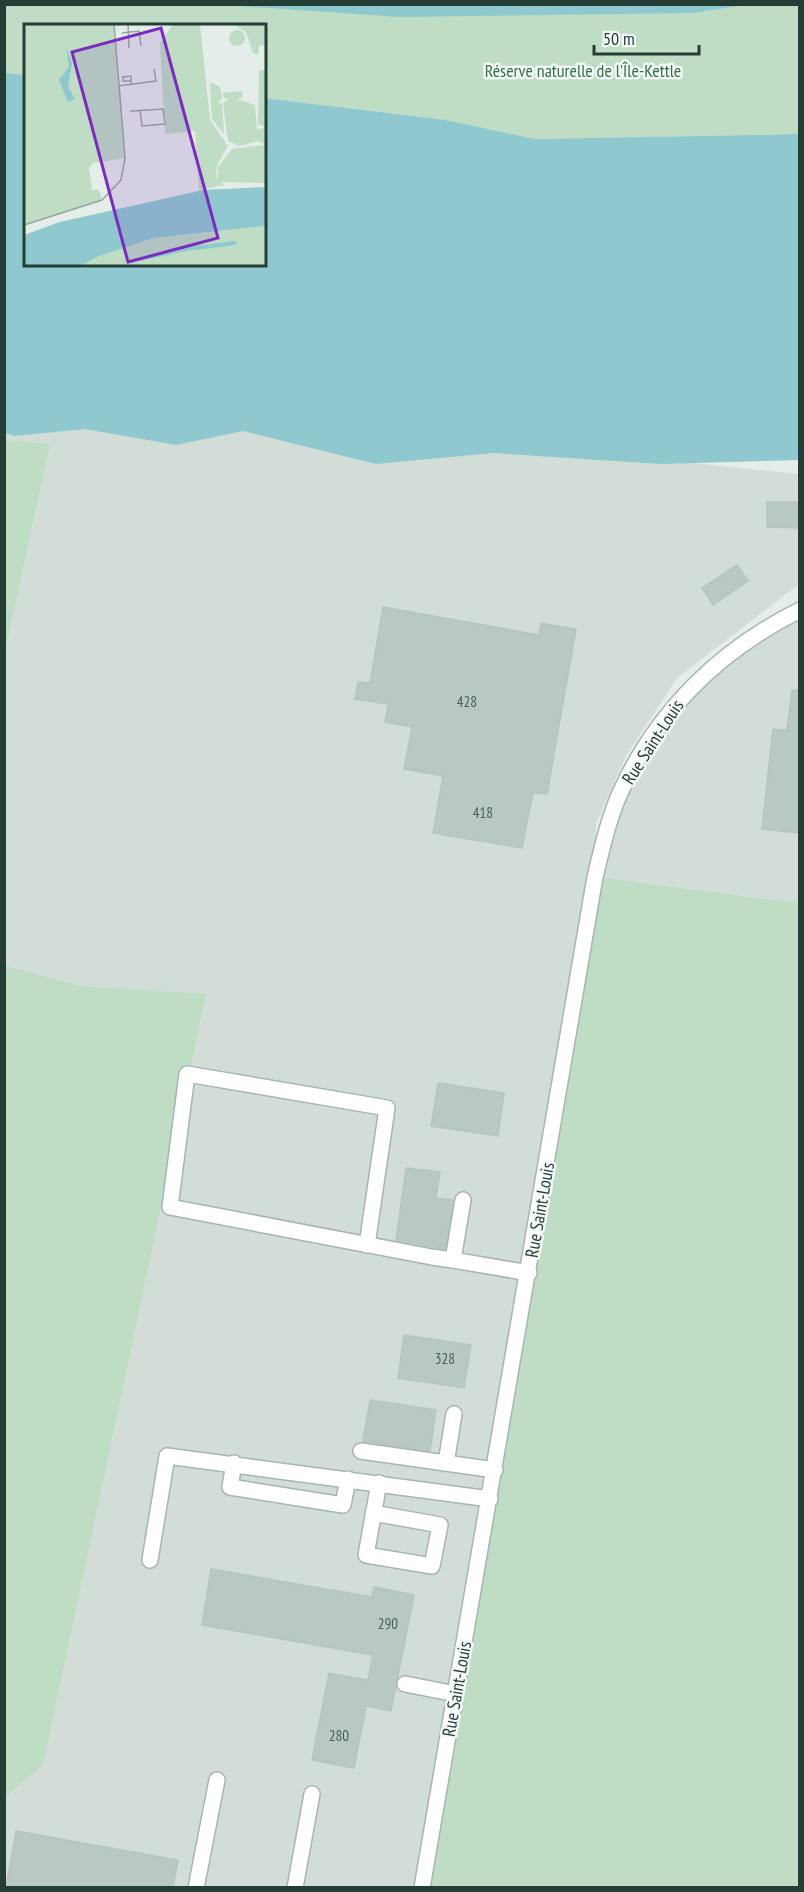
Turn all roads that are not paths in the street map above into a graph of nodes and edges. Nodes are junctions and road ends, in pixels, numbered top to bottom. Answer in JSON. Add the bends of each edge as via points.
{"nodes":[{"id":1,"x":800,"y":610,"type":"edge"},
{"id":2,"x":463,"y":1200,"type":"dead end"},
{"id":3,"x":367,"y":1245,"type":"junction"},
{"id":4,"x":453,"y":1260,"type":"junction"},
{"id":5,"x":529,"y":1273,"type":"junction"},
{"id":6,"x":454,"y":1414,"type":"dead end"},
{"id":7,"x":361,"y":1451,"type":"dead end"},
{"id":8,"x":234,"y":1463,"type":"junction"},
{"id":9,"x":446,"y":1463,"type":"junction"},
{"id":10,"x":495,"y":1470,"type":"junction"},
{"id":11,"x":348,"y":1479,"type":"junction"},
{"id":12,"x":379,"y":1484,"type":"junction"},
{"id":13,"x":490,"y":1499,"type":"junction"},
{"id":14,"x":373,"y":1513,"type":"junction"},
{"id":15,"x":150,"y":1560,"type":"dead end"},
{"id":16,"x":405,"y":1684,"type":"dead end"},
{"id":17,"x":456,"y":1694,"type":"junction"},
{"id":18,"x":217,"y":1780,"type":"dead end"},
{"id":19,"x":312,"y":1794,"type":"dead end"},
{"id":20,"x":196,"y":1887,"type":"edge"},
{"id":21,"x":295,"y":1887,"type":"edge"},
{"id":22,"x":422,"y":1887,"type":"edge"}],
"edges":[{"from":1,"to":5,"type":"street","name":"Rue Saint-Louis","via":[[757,633],[699,679],[662,722],[619,794],[596,877]]},
{"from":2,"to":4,"type":"street"},
{"from":3,"to":3,"type":"street","via":[[170,1207],[187,1074],[387,1108]]},
{"from":3,"to":4,"type":"street"},
{"from":4,"to":5,"type":"street"},
{"from":5,"to":10,"type":"street","name":"Rue Saint-Louis"},
{"from":6,"to":9,"type":"street"},
{"from":7,"to":9,"type":"street"},
{"from":8,"to":11,"type":"street"},
{"from":8,"to":11,"type":"street","via":[[230,1487],[343,1505]]},
{"from":8,"to":15,"type":"street","via":[[167,1456]]},
{"from":9,"to":10,"type":"street"},
{"from":10,"to":13,"type":"street","name":"Rue Saint-Louis"},
{"from":11,"to":12,"type":"street"},
{"from":12,"to":13,"type":"street"},
{"from":12,"to":14,"type":"street"},
{"from":13,"to":17,"type":"street","name":"Rue Saint-Louis"},
{"from":14,"to":14,"type":"street","via":[[366,1555],[432,1566],[440,1525]]},
{"from":16,"to":17,"type":"street"},
{"from":17,"to":22,"type":"street","name":"Rue Saint-Louis"},
{"from":18,"to":20,"type":"street"},
{"from":19,"to":21,"type":"street"}]}
